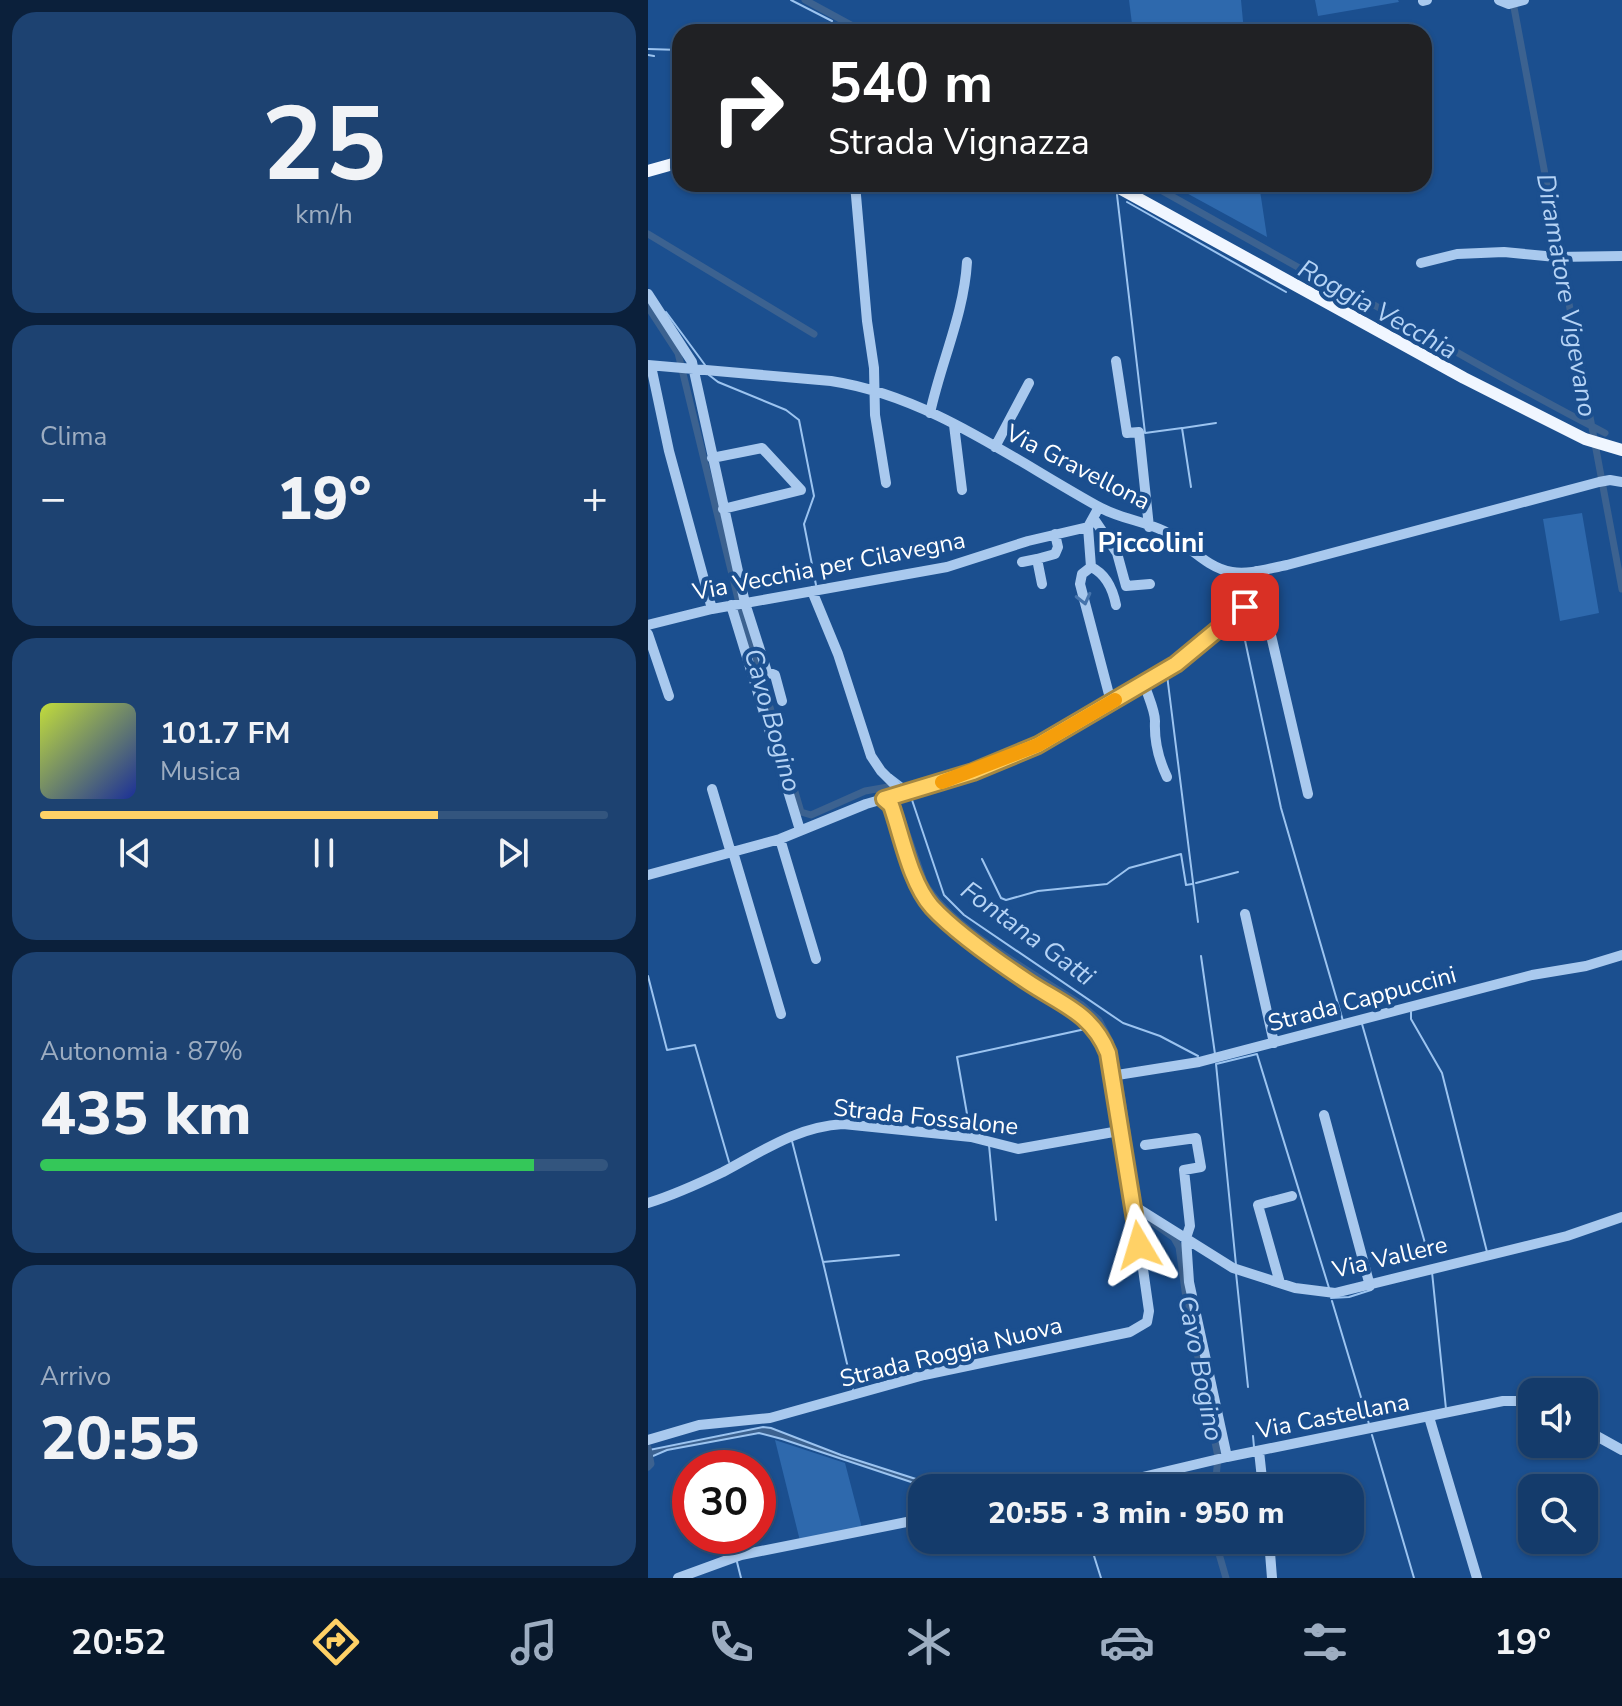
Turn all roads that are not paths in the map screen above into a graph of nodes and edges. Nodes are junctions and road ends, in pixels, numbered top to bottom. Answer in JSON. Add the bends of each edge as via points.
{"nodes":[{"id":1,"x":672,"y":164,"type":"edge"},
{"id":2,"x":648,"y":171,"type":"edge"},
{"id":3,"x":856,"y":192,"type":"edge"},
{"id":4,"x":1127,"y":192,"type":"edge"},
{"id":5,"x":1622,"y":256,"type":"edge"},
{"id":6,"x":967,"y":262,"type":"dead end"},
{"id":7,"x":1421,"y":263,"type":"dead end"},
{"id":8,"x":648,"y":294,"type":"edge"},
{"id":9,"x":1116,"y":361,"type":"dead end"},
{"id":10,"x":650,"y":366,"type":"edge"},
{"id":11,"x":695,"y":369,"type":"junction"},
{"id":12,"x":1029,"y":383,"type":"dead end"},
{"id":13,"x":874,"y":389,"type":"junction"},
{"id":14,"x":930,"y":413,"type":"junction"},
{"id":15,"x":954,"y":425,"type":"junction"},
{"id":16,"x":995,"y":447,"type":"junction"},
{"id":17,"x":1615,"y":447,"type":"edge"},
{"id":18,"x":712,"y":458,"type":"junction"},
{"id":19,"x":1613,"y":481,"type":"edge"},
{"id":20,"x":886,"y":483,"type":"dead end"},
{"id":21,"x":962,"y":490,"type":"dead end"},
{"id":22,"x":1099,"y":507,"type":"junction"},
{"id":23,"x":723,"y":509,"type":"junction"},
{"id":24,"x":1091,"y":523,"type":"junction"},
{"id":25,"x":1149,"y":527,"type":"junction"},
{"id":26,"x":1055,"y":534,"type":"junction"},
{"id":27,"x":1037,"y":559,"type":"junction"},
{"id":28,"x":1022,"y":562,"type":"dead end"},
{"id":29,"x":1091,"y":567,"type":"junction"},
{"id":30,"x":1256,"y":571,"type":"junction"},
{"id":31,"x":1042,"y":584,"type":"dead end"},
{"id":32,"x":1150,"y":584,"type":"dead end"},
{"id":33,"x":812,"y":591,"type":"junction"},
{"id":34,"x":1263,"y":601,"type":"junction"},
{"id":35,"x":745,"y":603,"type":"junction"},
{"id":36,"x":731,"y":605,"type":"junction"},
{"id":37,"x":1116,"y":605,"type":"dead end"},
{"id":38,"x":712,"y":609,"type":"junction"},
{"id":39,"x":651,"y":622,"type":"edge"},
{"id":40,"x":648,"y":634,"type":"edge"},
{"id":41,"x":1144,"y":683,"type":"junction"},
{"id":42,"x":669,"y":696,"type":"dead end"},
{"id":43,"x":782,"y":701,"type":"dead end"},
{"id":44,"x":1111,"y":702,"type":"junction"},
{"id":45,"x":1167,"y":777,"type":"dead end"},
{"id":46,"x":712,"y":789,"type":"dead end"},
{"id":47,"x":899,"y":794,"type":"junction"},
{"id":48,"x":1308,"y":794,"type":"dead end"},
{"id":49,"x":800,"y":830,"type":"junction"},
{"id":50,"x":780,"y":839,"type":"junction"},
{"id":51,"x":732,"y":853,"type":"junction"},
{"id":52,"x":648,"y":875,"type":"edge"},
{"id":53,"x":1245,"y":914,"type":"dead end"},
{"id":54,"x":1622,"y":955,"type":"edge"},
{"id":55,"x":816,"y":959,"type":"dead end"},
{"id":56,"x":781,"y":1014,"type":"dead end"},
{"id":57,"x":1274,"y":1043,"type":"junction"},
{"id":58,"x":1111,"y":1076,"type":"junction"},
{"id":59,"x":1324,"y":1115,"type":"dead end"},
{"id":60,"x":1119,"y":1131,"type":"junction"},
{"id":61,"x":1145,"y":1145,"type":"dead end"},
{"id":62,"x":1292,"y":1196,"type":"dead end"},
{"id":63,"x":648,"y":1203,"type":"edge"},
{"id":64,"x":1137,"y":1207,"type":"junction"},
{"id":65,"x":1622,"y":1217,"type":"edge"},
{"id":66,"x":1186,"y":1238,"type":"junction"},
{"id":67,"x":1280,"y":1283,"type":"junction"},
{"id":68,"x":1370,"y":1286,"type":"junction"},
{"id":69,"x":1518,"y":1401,"type":"edge"},
{"id":70,"x":1429,"y":1417,"type":"junction"},
{"id":71,"x":1598,"y":1437,"type":"edge"},
{"id":72,"x":648,"y":1440,"type":"edge"},
{"id":73,"x":1622,"y":1450,"type":"edge"},
{"id":74,"x":1259,"y":1451,"type":"junction"},
{"id":75,"x":1221,"y":1459,"type":"junction"},
{"id":76,"x":1156,"y":1474,"type":"edge"},
{"id":77,"x":1261,"y":1474,"type":"edge"},
{"id":78,"x":908,"y":1522,"type":"edge"},
{"id":79,"x":1270,"y":1554,"type":"edge"},
{"id":80,"x":678,"y":1578,"type":"edge"},
{"id":81,"x":1272,"y":1578,"type":"edge"},
{"id":82,"x":1477,"y":1578,"type":"edge"}],
"edges":[{"from":1,"to":2,"type":"main road"},
{"from":3,"to":13,"type":"street"},
{"from":4,"to":17,"type":"main road","via":[[1464,378],[1585,439]]},
{"from":5,"to":7,"type":"street","via":[[1472,253]]},
{"from":6,"to":14,"type":"street","via":[[961,306]]},
{"from":8,"to":11,"type":"street"},
{"from":9,"to":25,"type":"street","via":[[1127,433],[1139,432]]},
{"from":10,"to":11,"type":"street","name":"Via Gravellona"},
{"from":10,"to":38,"type":"street"},
{"from":11,"to":13,"type":"street","name":"Via Gravellona"},
{"from":11,"to":18,"type":"street"},
{"from":12,"to":16,"type":"street"},
{"from":13,"to":14,"type":"street","name":"Via Gravellona"},
{"from":13,"to":20,"type":"street"},
{"from":14,"to":15,"type":"street","name":"Via Gravellona"},
{"from":15,"to":16,"type":"street","name":"Via Gravellona"},
{"from":15,"to":21,"type":"street"},
{"from":16,"to":22,"type":"street","name":"Via Gravellona"},
{"from":18,"to":23,"type":"street"},
{"from":18,"to":23,"type":"street","via":[[762,448],[801,490]]},
{"from":19,"to":30,"type":"street","name":"Via Gravellona"},
{"from":22,"to":24,"type":"street"},
{"from":22,"to":25,"type":"street","name":"Via Gravellona"},
{"from":23,"to":35,"type":"street"},
{"from":24,"to":26,"type":"street","name":"Via Vecchia per Cilavegna"},
{"from":24,"to":29,"type":"street"},
{"from":24,"to":32,"type":"street","via":[[1117,553],[1126,586]]},
{"from":25,"to":30,"type":"street","name":"Via Gravellona","via":[[1166,532],[1219,568]]},
{"from":26,"to":27,"type":"street","via":[[1055,554]]},
{"from":26,"to":33,"type":"street","name":"Via Vecchia per Cilavegna","via":[[947,567]]},
{"from":27,"to":28,"type":"street"},
{"from":27,"to":31,"type":"street"},
{"from":29,"to":37,"type":"street","via":[[1106,579]]},
{"from":29,"to":44,"type":"street","one_way":true,"via":[[1080,584]]},
{"from":30,"to":34,"type":"street"},
{"from":33,"to":35,"type":"street","name":"Via Vecchia per Cilavegna"},
{"from":33,"to":47,"type":"street","via":[[871,756]]},
{"from":34,"to":41,"type":"street","via":[[1239,611],[1176,664]]},
{"from":34,"to":48,"type":"street"},
{"from":35,"to":36,"type":"street","name":"Via Vecchia per Cilavegna"},
{"from":35,"to":43,"type":"street"},
{"from":36,"to":38,"type":"street","name":"Via Vecchia per Cilavegna"},
{"from":36,"to":49,"type":"street"},
{"from":38,"to":39,"type":"street","name":"Via Vecchia per Cilavegna"},
{"from":40,"to":42,"type":"street"},
{"from":41,"to":44,"type":"street"},
{"from":41,"to":45,"type":"street"},
{"from":44,"to":47,"type":"street","via":[[1038,745]]},
{"from":46,"to":51,"type":"street"},
{"from":47,"to":49,"type":"street"},
{"from":47,"to":58,"type":"street","via":[[891,805],[919,889],[932,907],[990,956],[1093,1025],[1108,1053]]},
{"from":49,"to":50,"type":"street"},
{"from":50,"to":51,"type":"street"},
{"from":50,"to":55,"type":"street"},
{"from":51,"to":52,"type":"street"},
{"from":51,"to":56,"type":"street"},
{"from":53,"to":57,"type":"street"},
{"from":54,"to":57,"type":"street","name":"Strada Cappuccini"},
{"from":57,"to":58,"type":"street","name":"Strada Cappuccini"},
{"from":58,"to":60,"type":"street"},
{"from":59,"to":68,"type":"street"},
{"from":60,"to":63,"type":"street","name":"Strada Fossalone","via":[[1018,1149],[971,1137],[823,1125],[786,1137],[685,1190]]},
{"from":60,"to":64,"type":"street"},
{"from":61,"to":66,"type":"street","via":[[1196,1138],[1201,1167],[1184,1170],[1190,1226]]},
{"from":62,"to":67,"type":"street","via":[[1258,1205]]},
{"from":64,"to":66,"type":"street","name":"Via Vallere"},
{"from":64,"to":72,"type":"street","name":"Strada Roggia Nuova","via":[[1149,1311],[1144,1325],[1130,1332],[984,1361],[770,1418],[699,1425]]},
{"from":65,"to":68,"type":"street","name":"Via Vallere"},
{"from":66,"to":67,"type":"street","name":"Via Vallere","via":[[1233,1268]]},
{"from":66,"to":75,"type":"street"},
{"from":67,"to":68,"type":"street","name":"Via Vallere","via":[[1335,1293]]},
{"from":69,"to":70,"type":"street","name":"Via Castellana"},
{"from":70,"to":74,"type":"street","name":"Via Castellana"},
{"from":70,"to":82,"type":"street"},
{"from":71,"to":73,"type":"street"},
{"from":74,"to":75,"type":"street","name":"Via Castellana"},
{"from":74,"to":77,"type":"street"},
{"from":75,"to":76,"type":"street","name":"Via Castellana"},
{"from":78,"to":80,"type":"street","via":[[741,1555]]},
{"from":79,"to":81,"type":"street"}]}
